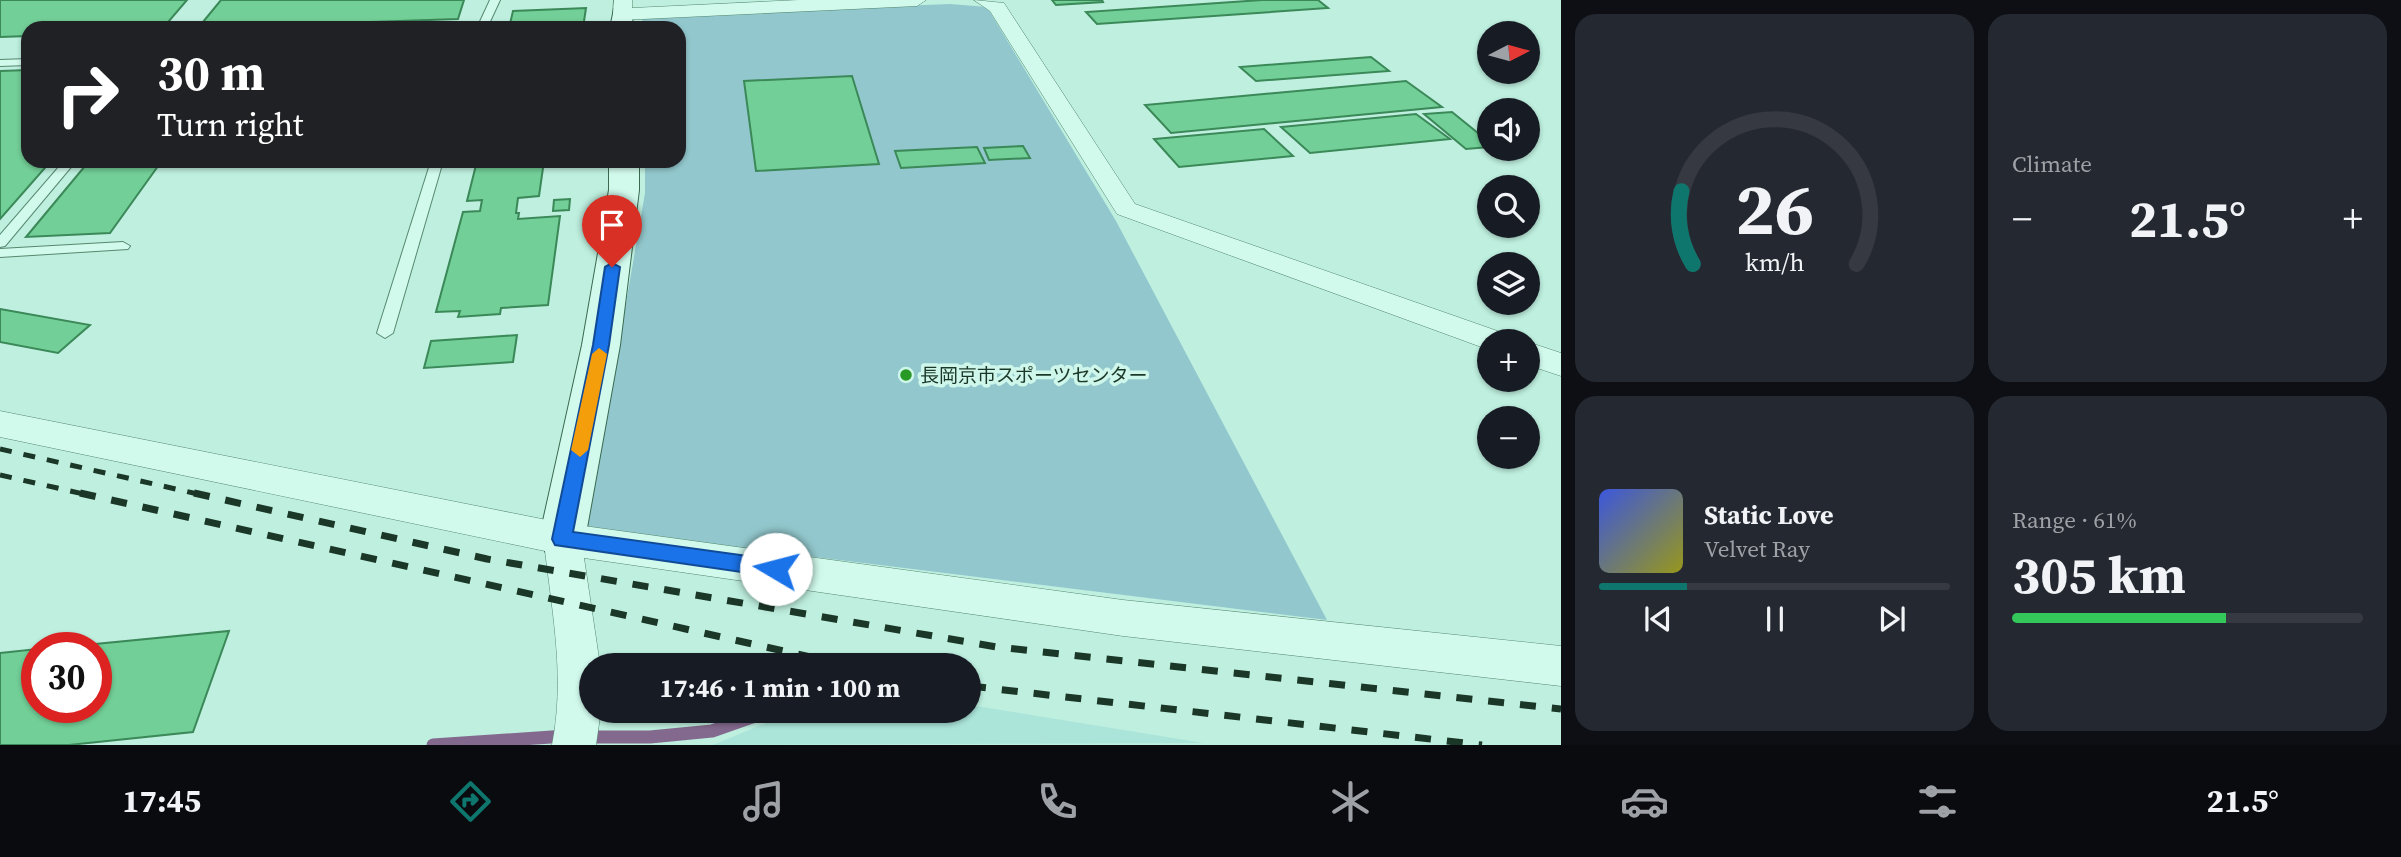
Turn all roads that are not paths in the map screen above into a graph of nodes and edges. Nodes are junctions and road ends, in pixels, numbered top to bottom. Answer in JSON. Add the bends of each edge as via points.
{"nodes":[{"id":1,"x":495,"y":0,"type":"edge"},
{"id":2,"x":917,"y":0,"type":"edge"},
{"id":3,"x":983,"y":0,"type":"edge"},
{"id":4,"x":622,"y":14,"type":"edge"},
{"id":5,"x":485,"y":21,"type":"edge"},
{"id":6,"x":21,"y":62,"type":"edge"},
{"id":7,"x":0,"y":63,"type":"edge"},
{"id":8,"x":64,"y":168,"type":"edge"},
{"id":9,"x":435,"y":168,"type":"edge"},
{"id":10,"x":624,"y":168,"type":"edge"},
{"id":11,"x":0,"y":243,"type":"edge"},
{"id":12,"x":123,"y":246,"type":"dead end"},
{"id":13,"x":0,"y":253,"type":"edge"},
{"id":14,"x":385,"y":333,"type":"dead end"},
{"id":15,"x":1477,"y":335,"type":"edge"},
{"id":16,"x":1540,"y":357,"type":"edge"},
{"id":17,"x":1561,"y":365,"type":"edge"},
{"id":18,"x":0,"y":424,"type":"edge"},
{"id":19,"x":562,"y":539,"type":"junction"},
{"id":20,"x":1561,"y":666,"type":"edge"},
{"id":21,"x":577,"y":732,"type":"edge"}],
"edges":[{"from":1,"to":5,"type":"lane"},
{"from":2,"to":4,"type":"street"},
{"from":3,"to":15,"type":"street","via":[[997,7],[1126,209]]},
{"from":6,"to":7,"type":"lane"},
{"from":8,"to":11,"type":"lane"},
{"from":9,"to":14,"type":"lane"},
{"from":10,"to":19,"type":"street","via":[[601,345]]},
{"from":12,"to":13,"type":"lane"},
{"from":16,"to":17,"type":"street"},
{"from":18,"to":19,"type":"street"},
{"from":19,"to":20,"type":"street","via":[[1123,618]]},
{"from":19,"to":21,"type":"street","via":[[580,684]]}]}
